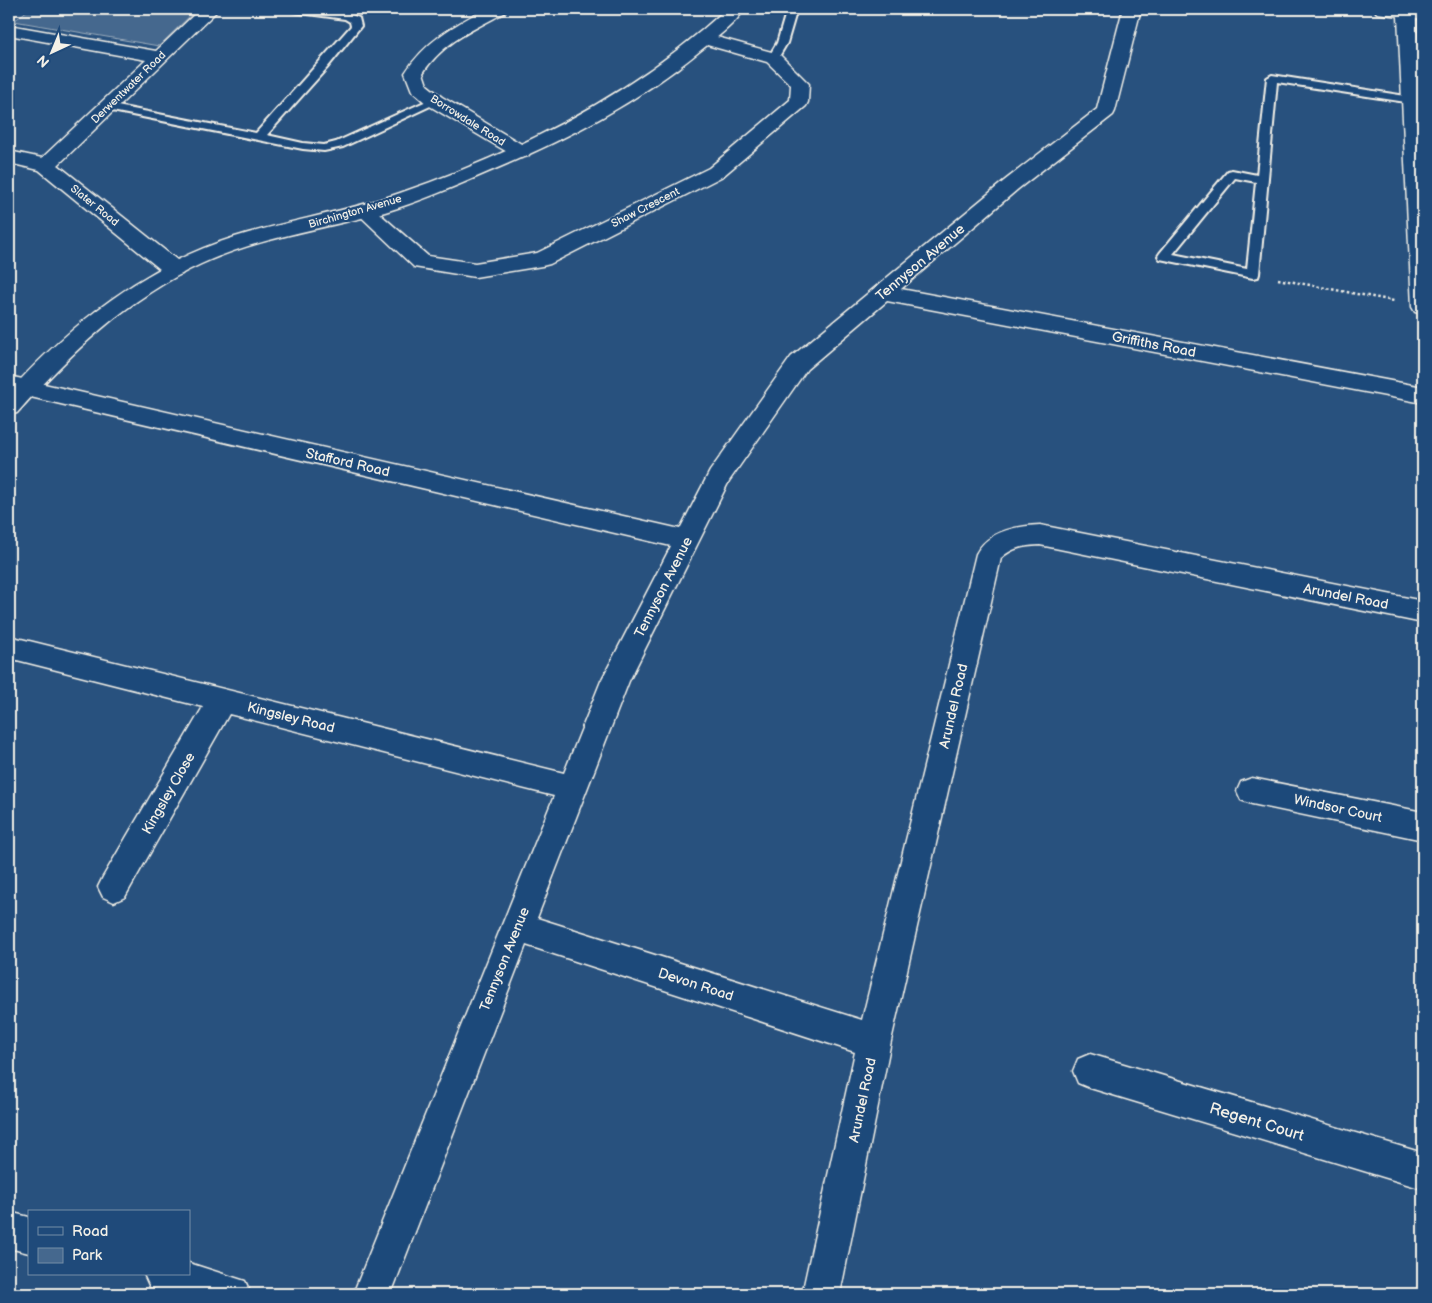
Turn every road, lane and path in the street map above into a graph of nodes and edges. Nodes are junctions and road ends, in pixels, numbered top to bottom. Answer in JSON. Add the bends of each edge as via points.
{"nodes":[{"id":1,"x":210,"y":9,"type":"edge"},
{"id":2,"x":293,"y":9,"type":"edge"},
{"id":3,"x":498,"y":9,"type":"edge"},
{"id":4,"x":736,"y":9,"type":"edge"},
{"id":5,"x":792,"y":9,"type":"edge"},
{"id":6,"x":1132,"y":9,"type":"edge"},
{"id":7,"x":1383,"y":9,"type":"edge"},
{"id":8,"x":1415,"y":13,"type":"edge"},
{"id":9,"x":9,"y":30,"type":"edge"},
{"id":10,"x":706,"y":39,"type":"junction"},
{"id":11,"x":160,"y":56,"type":"junction"},
{"id":12,"x":773,"y":58,"type":"junction"},
{"id":13,"x":1412,"y":100,"type":"junction"},
{"id":14,"x":436,"y":101,"type":"junction"},
{"id":15,"x":107,"y":107,"type":"junction"},
{"id":16,"x":259,"y":137,"type":"junction"},
{"id":17,"x":520,"y":152,"type":"junction"},
{"id":18,"x":9,"y":157,"type":"edge"},
{"id":19,"x":46,"y":164,"type":"junction"},
{"id":20,"x":1262,"y":180,"type":"junction"},
{"id":21,"x":366,"y":210,"type":"junction"},
{"id":22,"x":174,"y":269,"type":"junction"},
{"id":23,"x":1253,"y":274,"type":"junction"},
{"id":24,"x":884,"y":293,"type":"junction"},
{"id":25,"x":1423,"y":307,"type":"edge"},
{"id":26,"x":17,"y":386,"type":"edge"},
{"id":27,"x":1423,"y":395,"type":"edge"},
{"id":28,"x":9,"y":407,"type":"edge"},
{"id":29,"x":688,"y":540,"type":"junction"},
{"id":30,"x":1423,"y":612,"type":"edge"},
{"id":31,"x":9,"y":647,"type":"edge"},
{"id":32,"x":222,"y":700,"type":"junction"},
{"id":33,"x":573,"y":788,"type":"junction"},
{"id":34,"x":1252,"y":791,"type":"dead end"},
{"id":35,"x":1423,"y":826,"type":"edge"},
{"id":36,"x":114,"y":886,"type":"dead end"},
{"id":37,"x":517,"y":927,"type":"junction"},
{"id":38,"x":874,"y":1041,"type":"junction"},
{"id":39,"x":1090,"y":1071,"type":"dead end"},
{"id":40,"x":1423,"y":1172,"type":"edge"},
{"id":41,"x":9,"y":1230,"type":"edge"},
{"id":42,"x":28,"y":1235,"type":"edge"},
{"id":43,"x":170,"y":1276,"type":"edge"},
{"id":44,"x":232,"y":1294,"type":"edge"},
{"id":45,"x":372,"y":1294,"type":"edge"},
{"id":46,"x":821,"y":1294,"type":"edge"}],
"edges":[{"from":1,"to":11,"type":"street","name":"Derwentwater Road"},
{"from":2,"to":16,"type":"lane","via":[[347,16],[355,20],[356,26]]},
{"from":3,"to":14,"type":"street","name":"Borrowdale Road","via":[[447,37],[422,59],[414,73],[420,87]]},
{"from":4,"to":10,"type":"street","name":"Birchington Avenue"},
{"from":5,"to":12,"type":"lane","via":[[782,43]]},
{"from":6,"to":24,"type":"street","name":"Tennyson Avenue","via":[[1106,111],[1011,185]]},
{"from":7,"to":8,"type":"street"},
{"from":8,"to":13,"type":"street"},
{"from":9,"to":11,"type":"street"},
{"from":10,"to":12,"type":"street","name":"Shaw Crescent"},
{"from":10,"to":17,"type":"street","name":"Birchington Avenue","via":[[652,81],[573,127]]},
{"from":11,"to":15,"type":"street","name":"Derwentwater Road"},
{"from":12,"to":21,"type":"street","name":"Shaw Crescent","via":[[800,84],[798,102],[716,172],[542,259],[475,270],[422,262]]},
{"from":13,"to":20,"type":"lane","via":[[1272,78]]},
{"from":13,"to":25,"type":"street"},
{"from":14,"to":16,"type":"lane","via":[[339,145],[324,148]]},
{"from":14,"to":17,"type":"street","name":"Borrowdale Road"},
{"from":15,"to":16,"type":"lane"},
{"from":15,"to":19,"type":"street","name":"Derwentwater Road"},
{"from":17,"to":21,"type":"street","name":"Birchington Avenue","via":[[452,181]]},
{"from":18,"to":19,"type":"street","name":"Slater Road"},
{"from":19,"to":22,"type":"street","name":"Slater Road"},
{"from":20,"to":23,"type":"lane"},
{"from":20,"to":23,"type":"lane","via":[[1232,174],[1164,256]]},
{"from":21,"to":22,"type":"street","name":"Birchington Avenue","via":[[227,246]]},
{"from":22,"to":26,"type":"street","name":"Birchington Avenue","via":[[97,319]]},
{"from":23,"to":25,"type":"path"},
{"from":24,"to":27,"type":"street","name":"Griffiths Road"},
{"from":24,"to":29,"type":"street","name":"Tennyson Avenue","via":[[799,363],[719,477]]},
{"from":26,"to":28,"type":"street","name":"Birchington Avenue"},
{"from":26,"to":29,"type":"street","name":"Stafford Road"},
{"from":29,"to":33,"type":"street","name":"Tennyson Avenue","via":[[615,681]]},
{"from":30,"to":38,"type":"street","name":"Arundel Road","via":[[1040,534],[998,544],[989,554]]},
{"from":31,"to":32,"type":"street","name":"Kingsley Road"},
{"from":32,"to":33,"type":"street","name":"Kingsley Road"},
{"from":32,"to":36,"type":"street","name":"Kingsley Close"},
{"from":33,"to":37,"type":"street","name":"Tennyson Avenue"},
{"from":34,"to":35,"type":"street","name":"Windsor Court"},
{"from":37,"to":38,"type":"street","name":"Devon Road"},
{"from":37,"to":45,"type":"street","name":"Tennyson Avenue"},
{"from":38,"to":46,"type":"street","name":"Arundel Road"},
{"from":39,"to":40,"type":"street","name":"Regent Court"},
{"from":41,"to":42,"type":"street"},
{"from":43,"to":44,"type":"street"}]}
